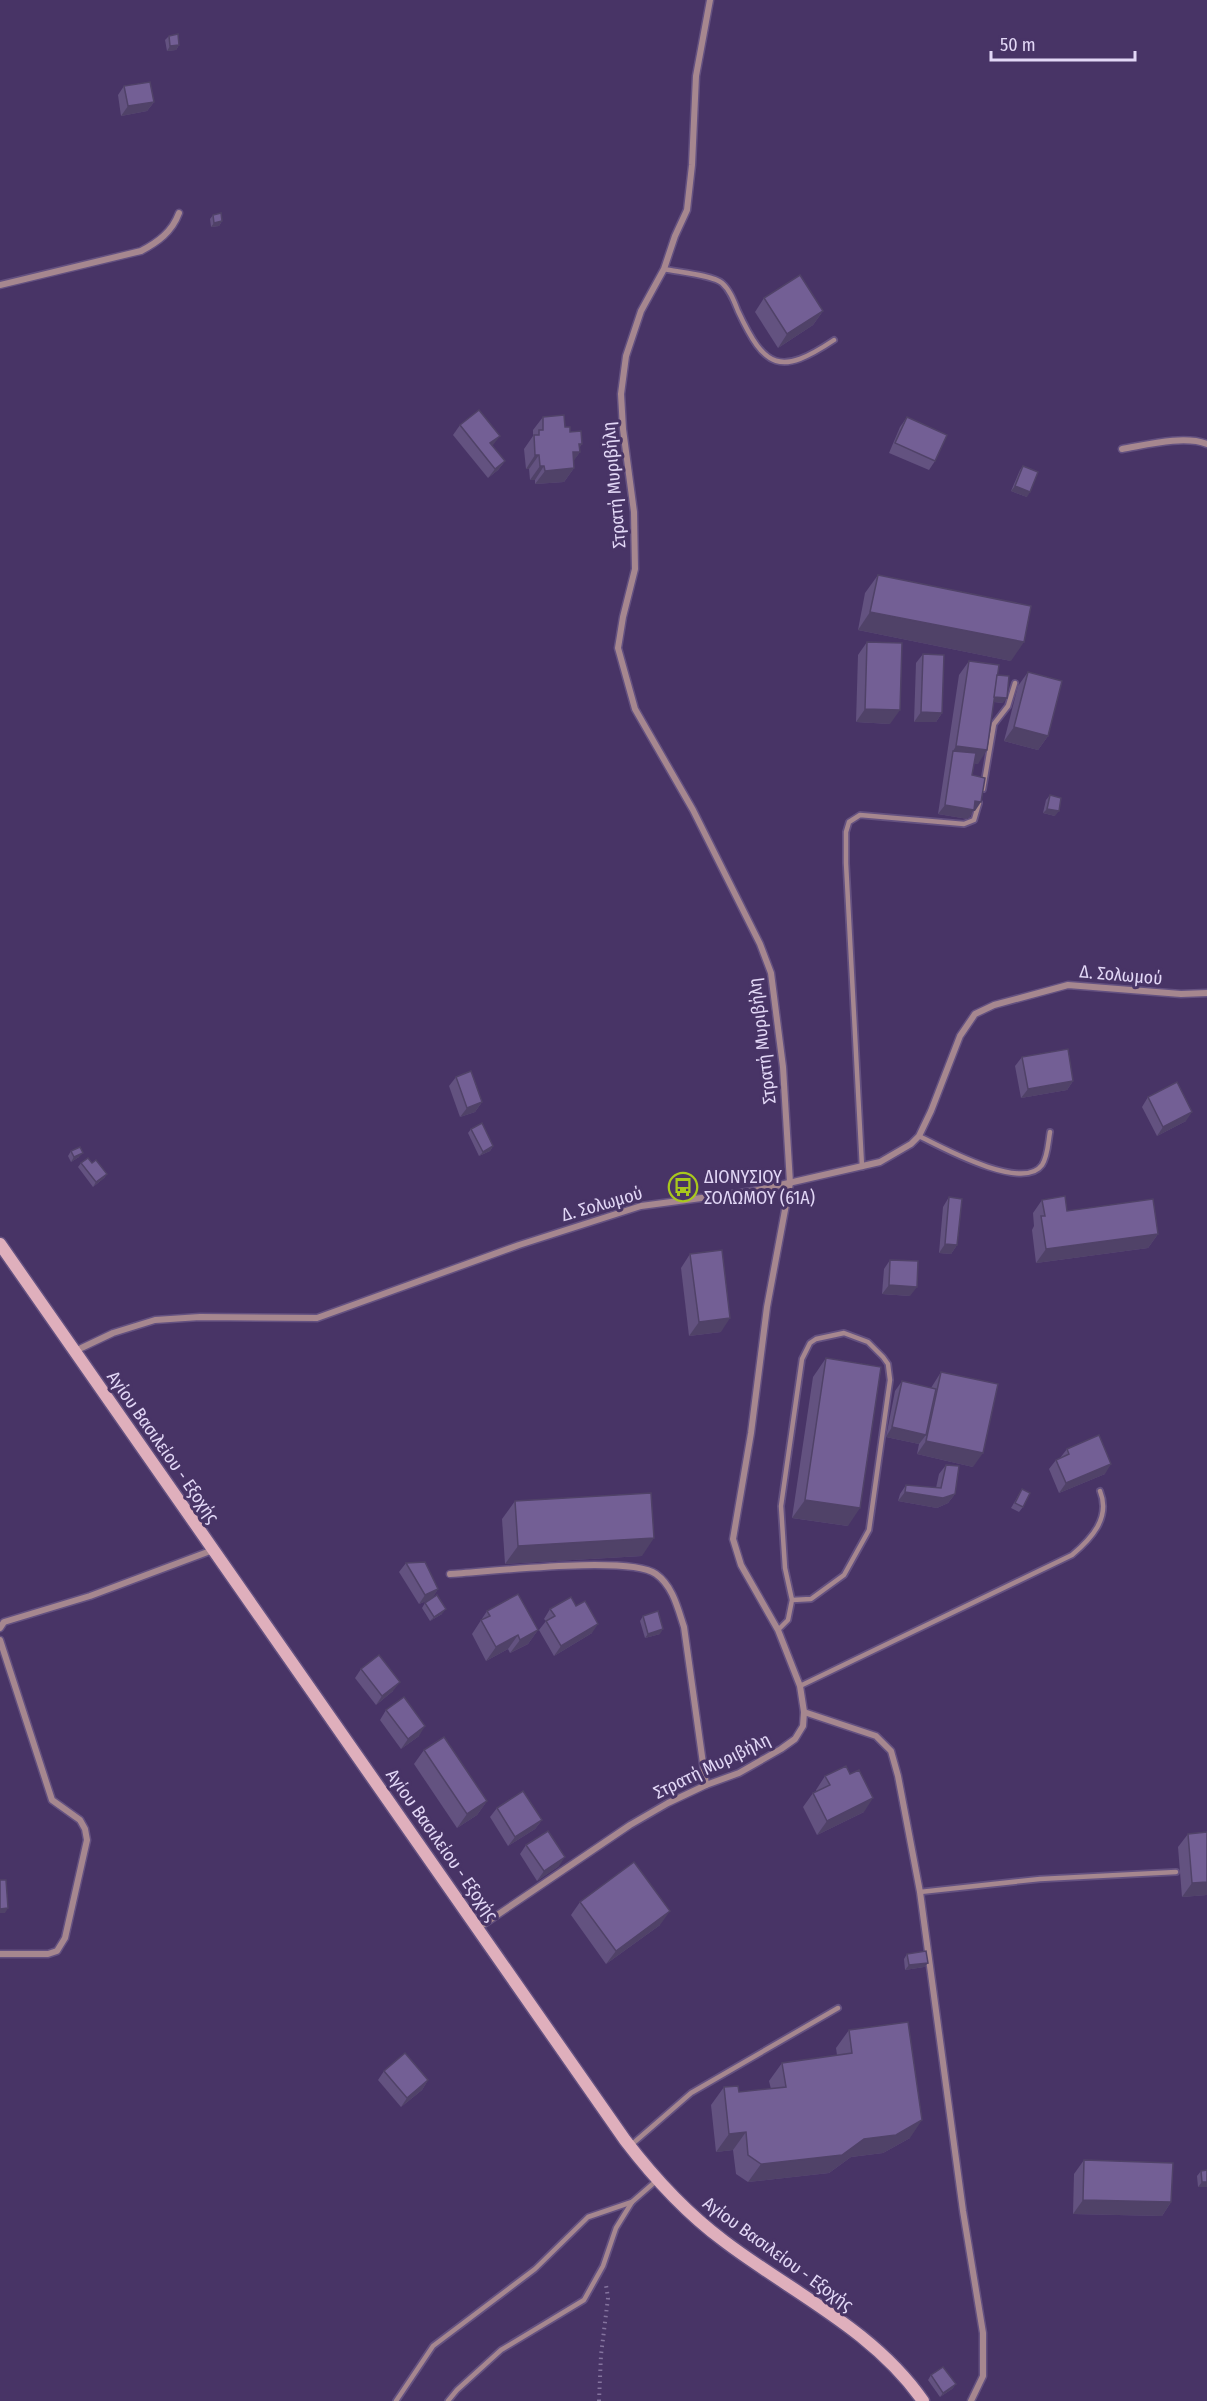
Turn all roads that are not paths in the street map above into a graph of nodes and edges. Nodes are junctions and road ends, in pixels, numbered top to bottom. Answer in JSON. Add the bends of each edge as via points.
{"nodes":[{"id":1,"x":710,"y":0,"type":"edge"},
{"id":2,"x":179,"y":213,"type":"dead end"},
{"id":3,"x":664,"y":268,"type":"junction"},
{"id":4,"x":0,"y":285,"type":"edge"},
{"id":5,"x":834,"y":340,"type":"dead end"},
{"id":6,"x":1207,"y":444,"type":"edge"},
{"id":7,"x":1122,"y":449,"type":"dead end"},
{"id":8,"x":1015,"y":683,"type":"dead end"},
{"id":9,"x":1207,"y":993,"type":"edge"},
{"id":10,"x":1050,"y":1132,"type":"dead end"},
{"id":11,"x":919,"y":1136,"type":"junction"},
{"id":12,"x":862,"y":1167,"type":"junction"},
{"id":13,"x":790,"y":1183,"type":"junction"},
{"id":14,"x":0,"y":1244,"type":"edge"},
{"id":15,"x":74,"y":1352,"type":"junction"},
{"id":16,"x":1100,"y":1491,"type":"dead end"},
{"id":17,"x":214,"y":1549,"type":"junction"},
{"id":18,"x":450,"y":1574,"type":"dead end"},
{"id":19,"x":792,"y":1600,"type":"junction"},
{"id":20,"x":0,"y":1628,"type":"edge"},
{"id":21,"x":778,"y":1630,"type":"junction"},
{"id":22,"x":0,"y":1640,"type":"edge"},
{"id":23,"x":800,"y":1686,"type":"junction"},
{"id":24,"x":804,"y":1712,"type":"junction"},
{"id":25,"x":706,"y":1785,"type":"junction"},
{"id":26,"x":1176,"y":1872,"type":"dead end"},
{"id":27,"x":920,"y":1892,"type":"junction"},
{"id":28,"x":478,"y":1928,"type":"junction"},
{"id":29,"x":0,"y":1954,"type":"edge"},
{"id":30,"x":838,"y":2008,"type":"dead end"},
{"id":31,"x":630,"y":2146,"type":"junction"},
{"id":32,"x":657,"y":2181,"type":"junction"},
{"id":33,"x":632,"y":2202,"type":"junction"},
{"id":34,"x":396,"y":2401,"type":"edge"},
{"id":35,"x":448,"y":2401,"type":"edge"},
{"id":36,"x":923,"y":2401,"type":"edge"},
{"id":37,"x":971,"y":2401,"type":"edge"}],
"edges":[{"from":1,"to":3,"type":"street","name":"Στρατή Μυριβήλη","via":[[696,76],[687,210]]},
{"from":2,"to":4,"type":"street","via":[[159,240],[141,251]]},
{"from":3,"to":5,"type":"lane","via":[[712,277],[723,283],[758,348],[775,362],[802,360]]},
{"from":3,"to":13,"type":"street","name":"Στρατή Μυριβήλη","via":[[641,311],[626,356],[622,406],[634,512],[635,569],[618,648],[635,709],[693,810],[771,973],[783,1067]]},
{"from":6,"to":7,"type":"street","via":[[1160,442]]},
{"from":8,"to":12,"type":"lane","via":[[1008,706],[994,724],[975,820],[964,824],[860,815],[849,822],[846,863]]},
{"from":9,"to":11,"type":"street","name":"Δ. Σολωμού","via":[[1068,985],[975,1014],[960,1035]]},
{"from":10,"to":11,"type":"lane","via":[[1041,1166],[1021,1173],[1010,1173],[953,1153]]},
{"from":11,"to":12,"type":"street","name":"Δ. Σολωμού","via":[[900,1152]]},
{"from":12,"to":13,"type":"street","name":"Δ. Σολωμού"},
{"from":13,"to":15,"type":"street","name":"Δ. Σολωμού","via":[[641,1206],[317,1318],[155,1320],[113,1333]]},
{"from":13,"to":21,"type":"street","name":"Στρατή Μυριβήλη","via":[[767,1307],[733,1539],[741,1565]]},
{"from":14,"to":15,"type":"main road","name":"Αγίου Βασιλείου - Εξοχής"},
{"from":15,"to":17,"type":"main road","name":"Αγίου Βασιλείου - Εξοχής"},
{"from":16,"to":23,"type":"lane","via":[[1104,1509],[1100,1525],[1072,1555]]},
{"from":17,"to":20,"type":"street","via":[[90,1596],[4,1622]]},
{"from":17,"to":28,"type":"main road","name":"Αγίου Βασιλείου - Εξοχής"},
{"from":18,"to":25,"type":"street","via":[[601,1564],[646,1569],[656,1574],[676,1602],[684,1627]]},
{"from":19,"to":19,"type":"lane","via":[[811,1599],[844,1575],[869,1530],[890,1380],[888,1364],[868,1342],[844,1333],[810,1342],[802,1359],[781,1506],[785,1568]]},
{"from":19,"to":21,"type":"lane","via":[[788,1620]]},
{"from":21,"to":23,"type":"street","name":"Στρατή Μυριβήλη"},
{"from":22,"to":29,"type":"street","via":[[52,1800],[80,1820],[87,1840],[65,1938],[57,1951]]},
{"from":23,"to":24,"type":"street","name":"Στρατή Μυριβήλη"},
{"from":24,"to":25,"type":"street","name":"Στρατή Μυριβήλη","via":[[803,1726],[788,1744],[739,1773]]},
{"from":24,"to":27,"type":"street","via":[[876,1736],[891,1751]]},
{"from":25,"to":28,"type":"street","name":"Στρατή Μυριβήλη","via":[[630,1825]]},
{"from":26,"to":27,"type":"lane","via":[[1040,1879]]},
{"from":27,"to":37,"type":"street","via":[[983,2333],[983,2376]]},
{"from":28,"to":31,"type":"main road","name":"Αγίου Βασιλείου - Εξοχής"},
{"from":30,"to":31,"type":"lane","via":[[691,2093]]},
{"from":31,"to":32,"type":"main road","name":"Αγίου Βασιλείου - Εξοχής"},
{"from":32,"to":33,"type":"lane"},
{"from":32,"to":36,"type":"main road","name":"Αγίου Βασιλείου - Εξοχής","via":[[725,2242],[858,2334],[898,2369]]},
{"from":33,"to":34,"type":"lane","via":[[588,2217],[535,2269],[433,2346]]},
{"from":33,"to":35,"type":"lane","via":[[584,2300],[501,2350]]}]}
